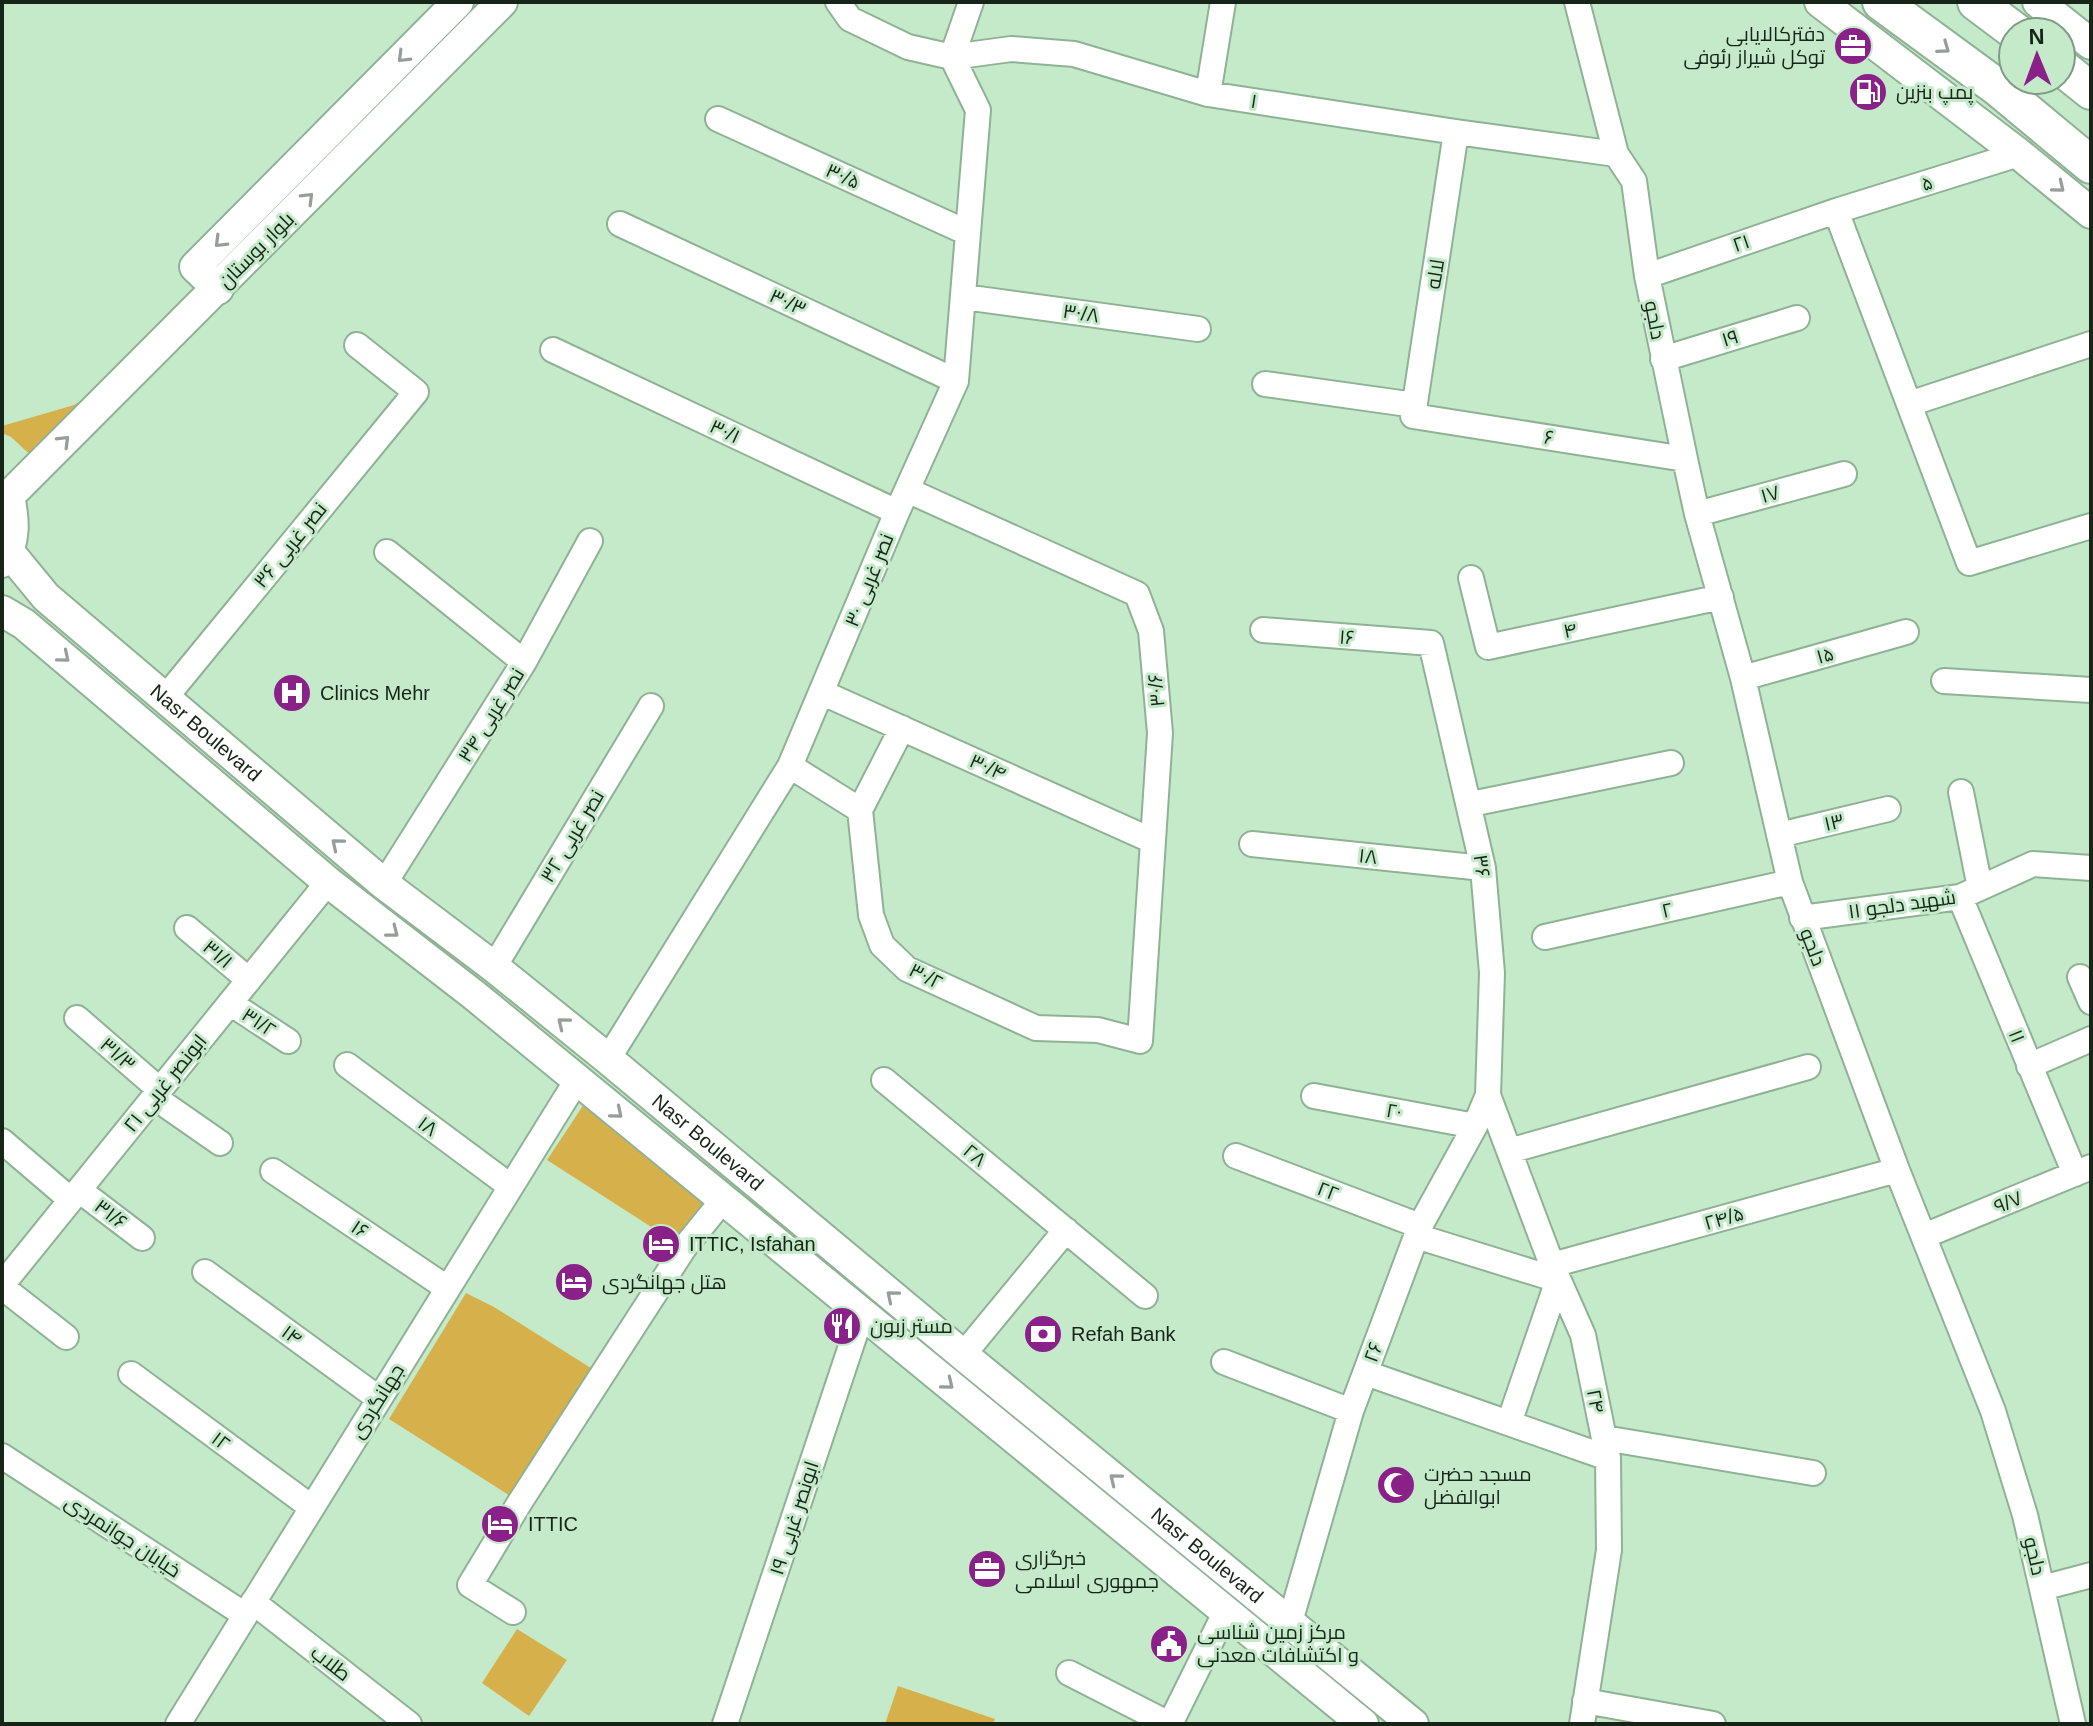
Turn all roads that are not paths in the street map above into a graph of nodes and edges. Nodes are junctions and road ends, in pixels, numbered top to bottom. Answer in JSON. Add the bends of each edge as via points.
{"nodes":[{"id":1,"x":458,"y":2,"type":"edge"},
{"id":2,"x":502,"y":2,"type":"edge"},
{"id":3,"x":838,"y":2,"type":"edge"},
{"id":4,"x":971,"y":2,"type":"edge"},
{"id":5,"x":1223,"y":2,"type":"edge"},
{"id":6,"x":1577,"y":2,"type":"edge"},
{"id":7,"x":1820,"y":2,"type":"edge"},
{"id":8,"x":1881,"y":2,"type":"edge"},
{"id":9,"x":1976,"y":2,"type":"edge"},
{"id":10,"x":2038,"y":2,"type":"edge"},
{"id":11,"x":1997,"y":18,"type":"edge"},
{"id":12,"x":2091,"y":44,"type":"edge"},
{"id":13,"x":952,"y":57,"type":"junction"},
{"id":14,"x":1208,"y":94,"type":"junction"},
{"id":15,"x":718,"y":119,"type":"dead end"},
{"id":16,"x":1456,"y":132,"type":"junction"},
{"id":17,"x":1616,"y":154,"type":"junction"},
{"id":18,"x":2019,"y":154,"type":"junction"},
{"id":19,"x":2091,"y":165,"type":"edge"},
{"id":20,"x":1836,"y":211,"type":"junction"},
{"id":21,"x":2091,"y":213,"type":"edge"},
{"id":22,"x":620,"y":224,"type":"dead end"},
{"id":23,"x":968,"y":233,"type":"junction"},
{"id":24,"x":1647,"y":276,"type":"junction"},
{"id":25,"x":218,"y":289,"type":"junction"},
{"id":26,"x":964,"y":297,"type":"junction"},
{"id":27,"x":1797,"y":318,"type":"dead end"},
{"id":28,"x":1198,"y":329,"type":"dead end"},
{"id":29,"x":2091,"y":344,"type":"edge"},
{"id":30,"x":357,"y":345,"type":"dead end"},
{"id":31,"x":553,"y":350,"type":"dead end"},
{"id":32,"x":1663,"y":359,"type":"junction"},
{"id":33,"x":956,"y":381,"type":"junction"},
{"id":34,"x":1265,"y":384,"type":"dead end"},
{"id":35,"x":1909,"y":404,"type":"junction"},
{"id":36,"x":1414,"y":410,"type":"junction"},
{"id":37,"x":1685,"y":459,"type":"junction"},
{"id":38,"x":1844,"y":474,"type":"dead end"},
{"id":39,"x":902,"y":501,"type":"junction"},
{"id":40,"x":1697,"y":514,"type":"junction"},
{"id":41,"x":2091,"y":526,"type":"edge"},
{"id":42,"x":590,"y":541,"type":"dead end"},
{"id":43,"x":387,"y":552,"type":"dead end"},
{"id":44,"x":5,"y":557,"type":"edge"},
{"id":45,"x":1471,"y":578,"type":"dead end"},
{"id":46,"x":1721,"y":597,"type":"junction"},
{"id":47,"x":2,"y":611,"type":"edge"},
{"id":48,"x":1263,"y":630,"type":"dead end"},
{"id":49,"x":1906,"y":632,"type":"dead end"},
{"id":50,"x":1431,"y":643,"type":"joint"},
{"id":51,"x":524,"y":662,"type":"junction"},
{"id":52,"x":1743,"y":678,"type":"junction"},
{"id":53,"x":1944,"y":681,"type":"dead end"},
{"id":54,"x":2091,"y":690,"type":"edge"},
{"id":55,"x":823,"y":693,"type":"junction"},
{"id":56,"x":165,"y":698,"type":"junction"},
{"id":57,"x":651,"y":706,"type":"dead end"},
{"id":58,"x":902,"y":728,"type":"junction"},
{"id":59,"x":1671,"y":763,"type":"dead end"},
{"id":60,"x":790,"y":766,"type":"junction"},
{"id":61,"x":1961,"y":792,"type":"dead end"},
{"id":62,"x":1471,"y":804,"type":"junction"},
{"id":63,"x":1888,"y":809,"type":"dead end"},
{"id":64,"x":860,"y":810,"type":"junction"},
{"id":65,"x":1779,"y":835,"type":"junction"},
{"id":66,"x":1153,"y":841,"type":"junction"},
{"id":67,"x":1252,"y":844,"type":"dead end"},
{"id":68,"x":1483,"y":868,"type":"junction"},
{"id":69,"x":2091,"y":868,"type":"edge"},
{"id":70,"x":328,"y":882,"type":"junction"},
{"id":71,"x":1790,"y":882,"type":"junction"},
{"id":72,"x":384,"y":884,"type":"junction"},
{"id":73,"x":1970,"y":892,"type":"junction"},
{"id":74,"x":1802,"y":918,"type":"junction"},
{"id":75,"x":187,"y":928,"type":"dead end"},
{"id":76,"x":1545,"y":937,"type":"dead end"},
{"id":77,"x":494,"y":967,"type":"junction"},
{"id":78,"x":2080,"y":977,"type":"dead end"},
{"id":79,"x":249,"y":980,"type":"junction"},
{"id":80,"x":2091,"y":1002,"type":"edge"},
{"id":81,"x":230,"y":1003,"type":"junction"},
{"id":82,"x":77,"y":1018,"type":"dead end"},
{"id":83,"x":2091,"y":1039,"type":"edge"},
{"id":84,"x":288,"y":1041,"type":"dead end"},
{"id":85,"x":1140,"y":1041,"type":"joint"},
{"id":86,"x":608,"y":1059,"type":"junction"},
{"id":87,"x":347,"y":1065,"type":"dead end"},
{"id":88,"x":2029,"y":1066,"type":"junction"},
{"id":89,"x":1808,"y":1067,"type":"dead end"},
{"id":90,"x":577,"y":1080,"type":"junction"},
{"id":91,"x":884,"y":1080,"type":"dead end"},
{"id":92,"x":157,"y":1094,"type":"junction"},
{"id":93,"x":1488,"y":1095,"type":"junction"},
{"id":94,"x":1314,"y":1096,"type":"dead end"},
{"id":95,"x":1475,"y":1126,"type":"junction"},
{"id":96,"x":2,"y":1141,"type":"edge"},
{"id":97,"x":220,"y":1143,"type":"dead end"},
{"id":98,"x":1509,"y":1151,"type":"junction"},
{"id":99,"x":1236,"y":1156,"type":"dead end"},
{"id":100,"x":1897,"y":1170,"type":"junction"},
{"id":101,"x":273,"y":1171,"type":"dead end"},
{"id":102,"x":2083,"y":1171,"type":"edge"},
{"id":103,"x":510,"y":1186,"type":"junction"},
{"id":104,"x":75,"y":1195,"type":"junction"},
{"id":105,"x":723,"y":1200,"type":"junction"},
{"id":106,"x":1066,"y":1230,"type":"junction"},
{"id":107,"x":1418,"y":1231,"type":"junction"},
{"id":108,"x":1924,"y":1236,"type":"junction"},
{"id":109,"x":142,"y":1238,"type":"dead end"},
{"id":110,"x":205,"y":1272,"type":"dead end"},
{"id":111,"x":1555,"y":1273,"type":"junction"},
{"id":112,"x":2,"y":1286,"type":"edge"},
{"id":113,"x":447,"y":1288,"type":"junction"},
{"id":114,"x":1145,"y":1296,"type":"dead end"},
{"id":115,"x":862,"y":1313,"type":"junction"},
{"id":116,"x":66,"y":1337,"type":"dead end"},
{"id":117,"x":963,"y":1355,"type":"junction"},
{"id":118,"x":1224,"y":1362,"type":"dead end"},
{"id":119,"x":1366,"y":1373,"type":"junction"},
{"id":120,"x":131,"y":1374,"type":"dead end"},
{"id":121,"x":378,"y":1398,"type":"junction"},
{"id":122,"x":1351,"y":1411,"type":"junction"},
{"id":123,"x":1509,"y":1423,"type":"junction"},
{"id":124,"x":1606,"y":1448,"type":"junction"},
{"id":125,"x":2,"y":1456,"type":"edge"},
{"id":126,"x":1813,"y":1473,"type":"dead end"},
{"id":127,"x":311,"y":1507,"type":"junction"},
{"id":128,"x":2091,"y":1575,"type":"edge"},
{"id":129,"x":2042,"y":1588,"type":"junction"},
{"id":130,"x":249,"y":1609,"type":"junction"},
{"id":131,"x":1226,"y":1611,"type":"junction"},
{"id":132,"x":513,"y":1612,"type":"dead end"},
{"id":133,"x":1290,"y":1622,"type":"junction"},
{"id":134,"x":1069,"y":1673,"type":"dead end"},
{"id":135,"x":1584,"y":1712,"type":"edge"},
{"id":136,"x":178,"y":1724,"type":"edge"},
{"id":137,"x":409,"y":1724,"type":"edge"},
{"id":138,"x":725,"y":1724,"type":"edge"},
{"id":139,"x":1169,"y":1724,"type":"edge"},
{"id":140,"x":1363,"y":1724,"type":"edge"},
{"id":141,"x":1413,"y":1724,"type":"edge"},
{"id":142,"x":1713,"y":1724,"type":"edge"},
{"id":143,"x":2073,"y":1724,"type":"edge"}],
"edges":[{"from":1,"to":25,"type":"main road","name":"بلوار بوستان","one_way":true,"via":[[195,267]]},
{"from":25,"to":2,"type":"main road","name":"بلوار بوستان","one_way":true},
{"from":3,"to":13,"type":"street","via":[[850,19],[908,47]]},
{"from":4,"to":13,"type":"street"},
{"from":5,"to":14,"type":"street"},
{"from":6,"to":17,"type":"street","name":"دلجو"},
{"from":7,"to":18,"type":"main road"},
{"from":8,"to":19,"type":"highway","one_way":true},
{"from":9,"to":11,"type":"highway"},
{"from":10,"to":12,"type":"main road"},
{"from":13,"to":14,"type":"street","name":"۱","via":[[1011,49],[1074,54]]},
{"from":13,"to":23,"type":"street","name":"نصر غربی ۳۰","via":[[978,110]]},
{"from":14,"to":16,"type":"street","name":"۱"},
{"from":15,"to":23,"type":"street","name":"۳۰/۵"},
{"from":16,"to":17,"type":"street","name":"۱"},
{"from":16,"to":36,"type":"street","name":"لاله"},
{"from":17,"to":24,"type":"street","name":"دلجو","via":[[1634,181]]},
{"from":18,"to":20,"type":"street","name":"۵"},
{"from":18,"to":21,"type":"main road","one_way":true},
{"from":20,"to":24,"type":"street","name":"۲۱"},
{"from":20,"to":35,"type":"street"},
{"from":22,"to":33,"type":"street","name":"۳۰/۳"},
{"from":23,"to":26,"type":"street","name":"نصر غربی ۳۰"},
{"from":24,"to":32,"type":"street","name":"دلجو"},
{"from":44,"to":25,"type":"main road","name":"بلوار بوستان","one_way":true,"via":[[15,524],[9,496]]},
{"from":26,"to":28,"type":"street","name":"۳۰/۸"},
{"from":26,"to":33,"type":"street","name":"نصر غربی ۳۰"},
{"from":27,"to":32,"type":"street","name":"۱۹"},
{"from":29,"to":35,"type":"street"},
{"from":30,"to":56,"type":"street","name":"نصر غربی ۳۶","via":[[416,392]]},
{"from":31,"to":39,"type":"street","name":"۳۰/۱"},
{"from":32,"to":37,"type":"street","name":"دلجو"},
{"from":33,"to":39,"type":"street","name":"نصر غربی ۳۰"},
{"from":34,"to":36,"type":"street","name":"۶"},
{"from":35,"to":41,"type":"street","via":[[1969,563]]},
{"from":36,"to":37,"type":"street","name":"۶"},
{"from":37,"to":40,"type":"street","name":"دلجو"},
{"from":38,"to":40,"type":"street","name":"۱۷"},
{"from":39,"to":55,"type":"street","name":"نصر غربی ۳۰"},
{"from":39,"to":66,"type":"street","name":"۳۰/۶","via":[[1137,594],[1151,631],[1160,733]]},
{"from":40,"to":46,"type":"street","name":"دلجو"},
{"from":42,"to":51,"type":"street","name":"نصر غربی ۳۴"},
{"from":43,"to":51,"type":"street"},
{"from":44,"to":56,"type":"main road","name":"Nasr Boulevard"},
{"from":45,"to":46,"type":"street","name":"۴","via":[[1488,647]]},
{"from":46,"to":52,"type":"street","name":"دلجو"},
{"from":47,"to":70,"type":"main road","name":"Nasr Boulevard","one_way":true,"via":[[24,624]]},
{"from":48,"to":50,"type":"street","name":"۱۶"},
{"from":49,"to":52,"type":"street","name":"۱۵"},
{"from":50,"to":62,"type":"street","name":"۳۶"},
{"from":51,"to":72,"type":"street","name":"نصر غربی ۳۴"},
{"from":52,"to":65,"type":"street","name":"دلجو"},
{"from":53,"to":54,"type":"street"},
{"from":55,"to":58,"type":"street","name":"۳۰/۴"},
{"from":55,"to":60,"type":"street","name":"نصر غربی ۳۰"},
{"from":72,"to":56,"type":"main road","name":"Nasr Boulevard","one_way":true},
{"from":57,"to":77,"type":"street","name":"نصر غربی ۳۲"},
{"from":58,"to":64,"type":"street"},
{"from":58,"to":66,"type":"street","name":"۳۰/۴"},
{"from":59,"to":62,"type":"street"},
{"from":60,"to":64,"type":"street"},
{"from":60,"to":86,"type":"street","name":"نصر غربی ۳۰"},
{"from":61,"to":73,"type":"street","name":"۱۱"},
{"from":62,"to":68,"type":"street","name":"۳۶"},
{"from":63,"to":65,"type":"street","name":"۱۳"},
{"from":64,"to":85,"type":"street","name":"۳۰/۲","via":[[871,915],[882,945],[907,969],[1036,1028],[1098,1030]]},
{"from":65,"to":71,"type":"street","name":"دلجو"},
{"from":66,"to":85,"type":"street","name":"۳۰/۶"},
{"from":67,"to":68,"type":"street","name":"۱۸"},
{"from":68,"to":93,"type":"street","name":"۳۶","via":[[1492,973]]},
{"from":69,"to":73,"type":"street","name":"شهید دلجو ۱۱","via":[[2033,864]]},
{"from":70,"to":79,"type":"street","name":"ابونصر غربی ۲۱"},
{"from":70,"to":90,"type":"main road","name":"Nasr Boulevard","one_way":true},
{"from":71,"to":74,"type":"street","name":"دلجو"},
{"from":71,"to":76,"type":"street","name":"۲"},
{"from":72,"to":77,"type":"main road","name":"Nasr Boulevard"},
{"from":73,"to":74,"type":"street","name":"شهید دلجو ۱۱"},
{"from":73,"to":88,"type":"street","name":"۱۱"},
{"from":74,"to":100,"type":"street","name":"دلجو"},
{"from":75,"to":79,"type":"street","name":"۳۱/۱"},
{"from":86,"to":77,"type":"main road","name":"Nasr Boulevard","one_way":true},
{"from":78,"to":80,"type":"street"},
{"from":79,"to":81,"type":"street","name":"ابونصر غربی ۲۱"},
{"from":81,"to":84,"type":"street","name":"۳۱/۲"},
{"from":81,"to":92,"type":"street","name":"ابونصر غربی ۲۱"},
{"from":82,"to":92,"type":"street","name":"۳۱/۳"},
{"from":83,"to":88,"type":"street"},
{"from":117,"to":86,"type":"main road","name":"Nasr Boulevard","one_way":true},
{"from":87,"to":103,"type":"street","name":"۱۸"},
{"from":88,"to":102,"type":"street","name":"۱۱"},
{"from":89,"to":98,"type":"street"},
{"from":90,"to":103,"type":"street","name":"جهانگردی"},
{"from":90,"to":105,"type":"main road","name":"Nasr Boulevard","one_way":true},
{"from":91,"to":106,"type":"street","name":"۲۸"},
{"from":92,"to":97,"type":"street","name":"۳۱/۳"},
{"from":92,"to":104,"type":"street","name":"ابونصر غربی ۲۱"},
{"from":93,"to":95,"type":"street","name":"۲۶"},
{"from":93,"to":98,"type":"street","name":"۲۴"},
{"from":94,"to":95,"type":"street","name":"۲۰"},
{"from":95,"to":107,"type":"street","name":"۲۶"},
{"from":96,"to":104,"type":"street","name":"۳۱/۶"},
{"from":98,"to":111,"type":"street","name":"۲۴"},
{"from":99,"to":107,"type":"street","name":"۲۲"},
{"from":100,"to":108,"type":"street","name":"دلجو"},
{"from":100,"to":111,"type":"street","name":"۲۴/۵"},
{"from":101,"to":113,"type":"street","name":"۱۶"},
{"from":102,"to":108,"type":"street","name":"۹/۷"},
{"from":103,"to":113,"type":"street","name":"جهانگردی"},
{"from":104,"to":109,"type":"street","name":"۳۱/۶"},
{"from":104,"to":112,"type":"street","name":"ابونصر غربی ۲۱"},
{"from":105,"to":115,"type":"main road","name":"Nasr Boulevard"},
{"from":105,"to":132,"type":"street","via":[[684,1248],[470,1585]]},
{"from":106,"to":114,"type":"street","name":"۲۸"},
{"from":106,"to":117,"type":"street"},
{"from":107,"to":111,"type":"street","name":"۲۲"},
{"from":107,"to":119,"type":"street","name":"۲۶"},
{"from":108,"to":129,"type":"street","name":"دلجو","via":[[1993,1411]]},
{"from":110,"to":121,"type":"street","name":"۱۴"},
{"from":111,"to":123,"type":"street"},
{"from":111,"to":124,"type":"street","name":"۲۴","via":[[1583,1335]]},
{"from":112,"to":116,"type":"street"},
{"from":113,"to":121,"type":"street","name":"جهانگردی"},
{"from":115,"to":131,"type":"main road","name":"Nasr Boulevard","one_way":true},
{"from":115,"to":138,"type":"street","name":"ابونصر غربی ۱۹"},
{"from":133,"to":117,"type":"main road","name":"Nasr Boulevard","one_way":true},
{"from":118,"to":122,"type":"street"},
{"from":119,"to":122,"type":"street","name":"۲۶"},
{"from":119,"to":123,"type":"street"},
{"from":120,"to":127,"type":"street","name":"۱۲"},
{"from":121,"to":127,"type":"street","name":"جهانگردی"},
{"from":122,"to":133,"type":"street","name":"۲۶"},
{"from":123,"to":124,"type":"street"},
{"from":124,"to":126,"type":"street"},
{"from":124,"to":135,"type":"street","name":"۲۴","via":[[1609,1550]]},
{"from":125,"to":130,"type":"street","name":"خیابان جوانمردی"},
{"from":127,"to":130,"type":"street","name":"جهانگردی"},
{"from":128,"to":129,"type":"street"},
{"from":129,"to":143,"type":"street","name":"دلجو"},
{"from":130,"to":136,"type":"street","name":"جهانگردی"},
{"from":130,"to":137,"type":"street","name":"طلاب"},
{"from":131,"to":139,"type":"street"},
{"from":131,"to":140,"type":"main road","name":"Nasr Boulevard"},
{"from":133,"to":141,"type":"main road","name":"Nasr Boulevard"},
{"from":134,"to":139,"type":"street"},
{"from":135,"to":142,"type":"street"}]}
